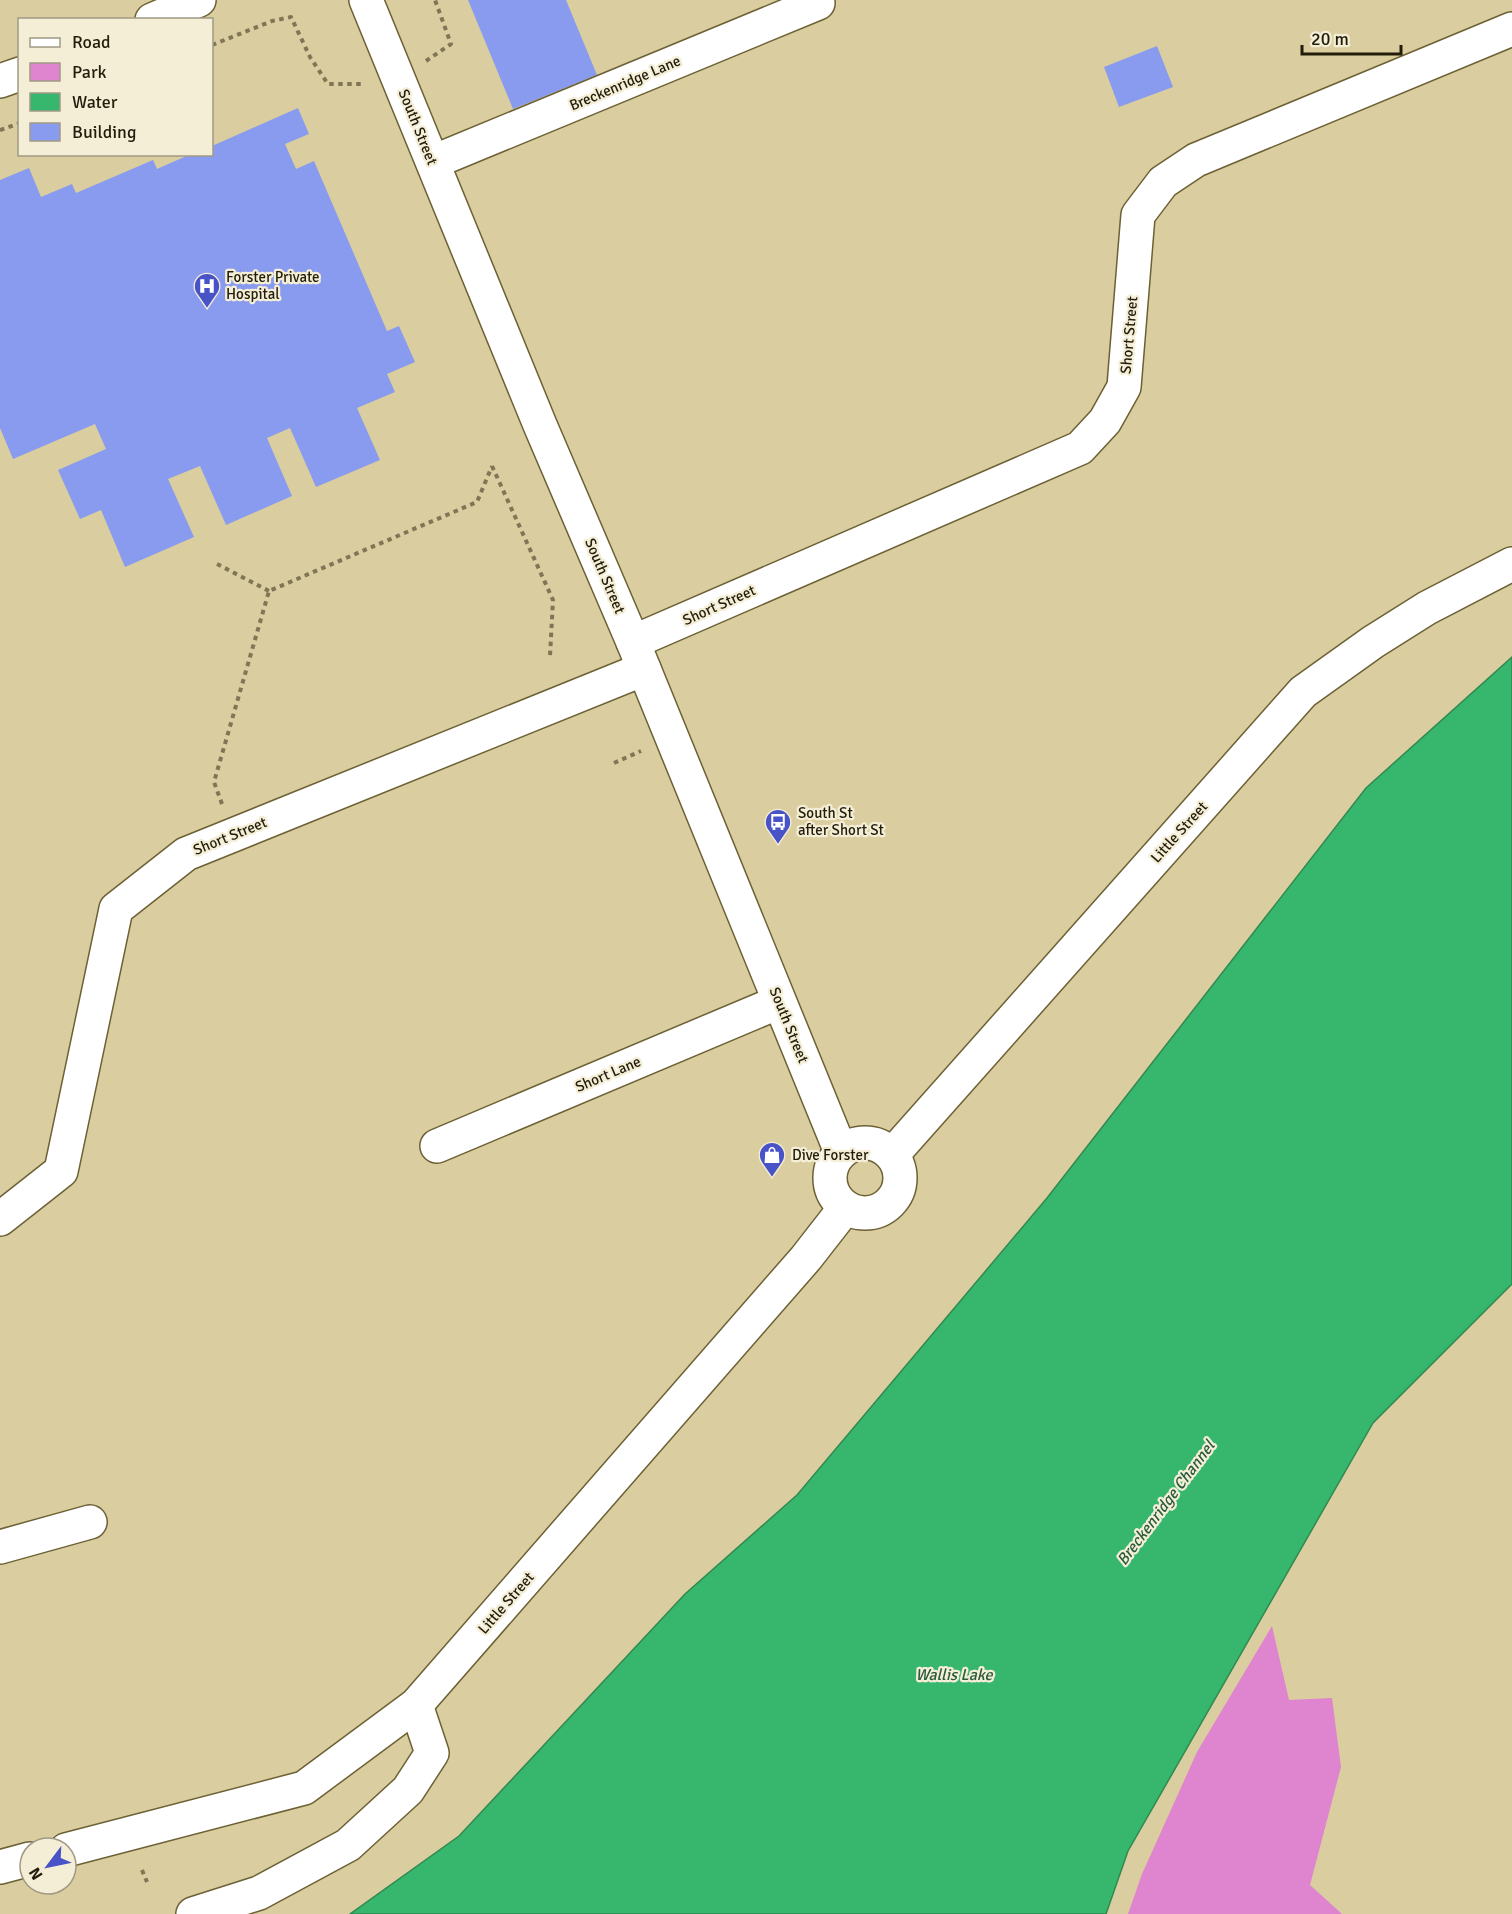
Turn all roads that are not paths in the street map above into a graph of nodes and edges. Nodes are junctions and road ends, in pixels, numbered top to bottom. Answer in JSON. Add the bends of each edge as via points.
{"nodes":[{"id":1,"x":199,"y":0,"type":"edge"},
{"id":2,"x":366,"y":0,"type":"edge"},
{"id":3,"x":818,"y":3,"type":"dead end"},
{"id":4,"x":157,"y":18,"type":"edge"},
{"id":5,"x":1512,"y":30,"type":"edge"},
{"id":6,"x":18,"y":75,"type":"edge"},
{"id":7,"x":0,"y":81,"type":"edge"},
{"id":8,"x":433,"y":162,"type":"junction"},
{"id":9,"x":1512,"y":564,"type":"edge"},
{"id":10,"x":639,"y":655,"type":"junction"},
{"id":11,"x":779,"y":1002,"type":"junction"},
{"id":12,"x":437,"y":1146,"type":"dead end"},
{"id":13,"x":841,"y":1152,"type":"junction"},
{"id":14,"x":892,"y":1155,"type":"junction"},
{"id":15,"x":846,"y":1208,"type":"junction"},
{"id":16,"x":0,"y":1219,"type":"edge"},
{"id":17,"x":90,"y":1522,"type":"dead end"},
{"id":18,"x":0,"y":1547,"type":"edge"},
{"id":19,"x":416,"y":1706,"type":"junction"},
{"id":20,"x":78,"y":1847,"type":"edge"},
{"id":21,"x":18,"y":1862,"type":"edge"},
{"id":22,"x":0,"y":1867,"type":"edge"},
{"id":23,"x":193,"y":1914,"type":"edge"}],
"edges":[{"from":1,"to":4,"type":"street"},
{"from":2,"to":8,"type":"street","name":"South Street"},
{"from":3,"to":8,"type":"street","name":"Breckenridge Lane"},
{"from":5,"to":10,"type":"street","name":"Short Street","via":[[1196,160],[1163,182],[1138,215],[1124,387],[1105,421],[1080,448]]},
{"from":6,"to":7,"type":"street"},
{"from":8,"to":10,"type":"street","name":"South Street"},
{"from":9,"to":14,"type":"street","name":"Little Street","via":[[1427,608],[1303,692]]},
{"from":10,"to":11,"type":"street","name":"South Street"},
{"from":10,"to":16,"type":"street","name":"Short Street","via":[[186,854],[116,909],[60,1171]]},
{"from":11,"to":12,"type":"street","name":"Short Lane"},
{"from":11,"to":13,"type":"street","name":"South Street"},
{"from":13,"to":14,"type":"street","via":[[863,1143]]},
{"from":13,"to":15,"type":"street","via":[[831,1170],[830,1182]]},
{"from":14,"to":15,"type":"street","via":[[900,1173],[900,1186],[893,1200],[884,1209],[869,1214]]},
{"from":15,"to":19,"type":"street","name":"Little Street"},
{"from":17,"to":18,"type":"street"},
{"from":19,"to":20,"type":"street","name":"Little Street","via":[[304,1788]]},
{"from":19,"to":23,"type":"street","via":[[432,1753],[408,1790],[348,1845],[259,1893]]},
{"from":21,"to":22,"type":"street"}]}
